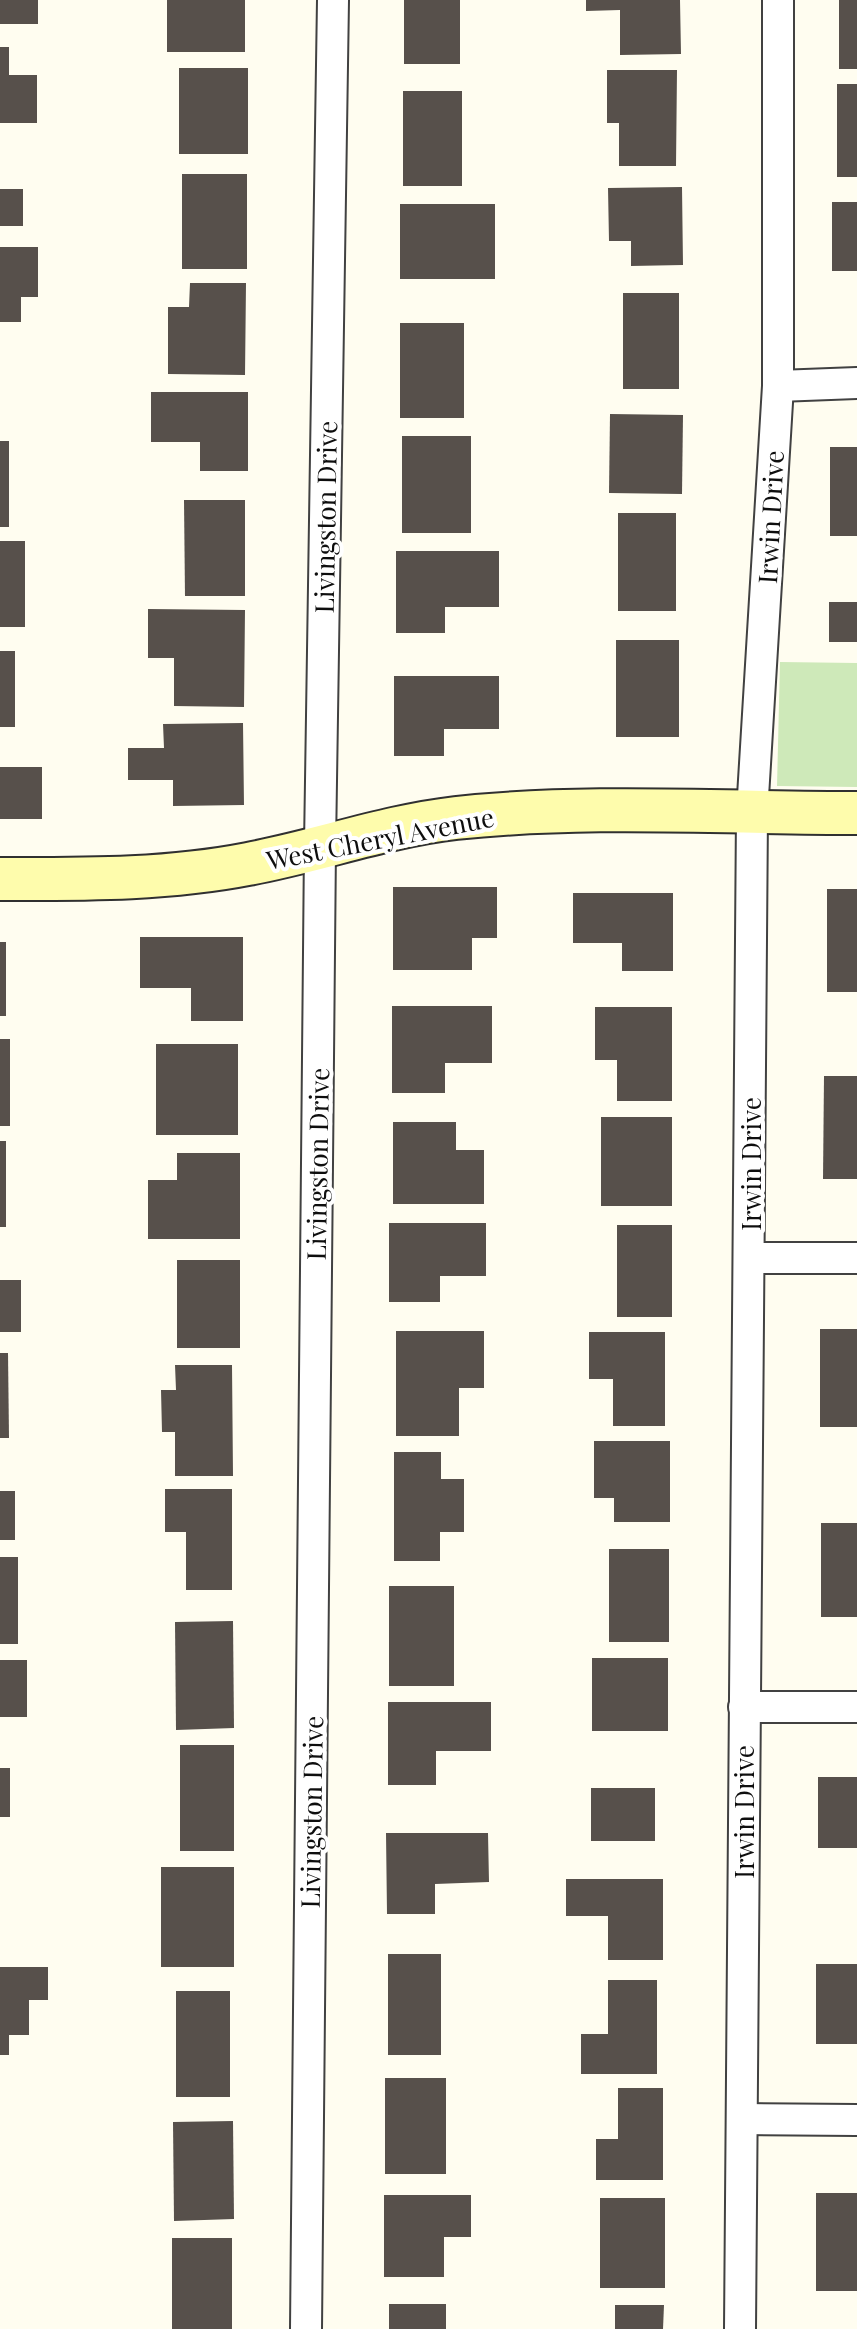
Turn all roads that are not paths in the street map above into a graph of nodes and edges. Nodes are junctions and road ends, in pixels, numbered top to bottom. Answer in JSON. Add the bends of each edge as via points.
{"nodes":[{"id":1,"x":333,"y":0,"type":"edge"},
{"id":2,"x":778,"y":0,"type":"edge"},
{"id":3,"x":857,"y":383,"type":"edge"},
{"id":4,"x":778,"y":386,"type":"junction"},
{"id":5,"x":752,"y":813,"type":"junction"},
{"id":6,"x":857,"y":813,"type":"edge"},
{"id":7,"x":320,"y":846,"type":"junction"},
{"id":8,"x":0,"y":879,"type":"edge"},
{"id":9,"x":749,"y":1258,"type":"junction"},
{"id":10,"x":857,"y":1258,"type":"edge"},
{"id":11,"x":744,"y":1707,"type":"junction"},
{"id":12,"x":857,"y":1707,"type":"edge"},
{"id":13,"x":742,"y":2119,"type":"junction"},
{"id":14,"x":857,"y":2120,"type":"edge"},
{"id":15,"x":306,"y":2329,"type":"edge"},
{"id":16,"x":740,"y":2329,"type":"edge"}],
"edges":[{"from":1,"to":7,"type":"street","name":"Livingston Drive"},
{"from":2,"to":4,"type":"street","name":"Irwin Drive"},
{"from":3,"to":4,"type":"street"},
{"from":4,"to":5,"type":"street","name":"Irwin Drive"},
{"from":5,"to":6,"type":"street","name":"West Cheryl Avenue"},
{"from":5,"to":7,"type":"street","name":"West Cheryl Avenue","via":[[532,811],[451,819]]},
{"from":5,"to":9,"type":"street","name":"Irwin Drive"},
{"from":7,"to":8,"type":"street","name":"West Cheryl Avenue","via":[[182,874]]},
{"from":7,"to":15,"type":"street","name":"Livingston Drive"},
{"from":9,"to":10,"type":"street"},
{"from":9,"to":11,"type":"street","name":"Irwin Drive"},
{"from":11,"to":12,"type":"street"},
{"from":11,"to":13,"type":"street","name":"Irwin Drive"},
{"from":13,"to":14,"type":"street"},
{"from":13,"to":16,"type":"street","name":"Irwin Drive"}]}
